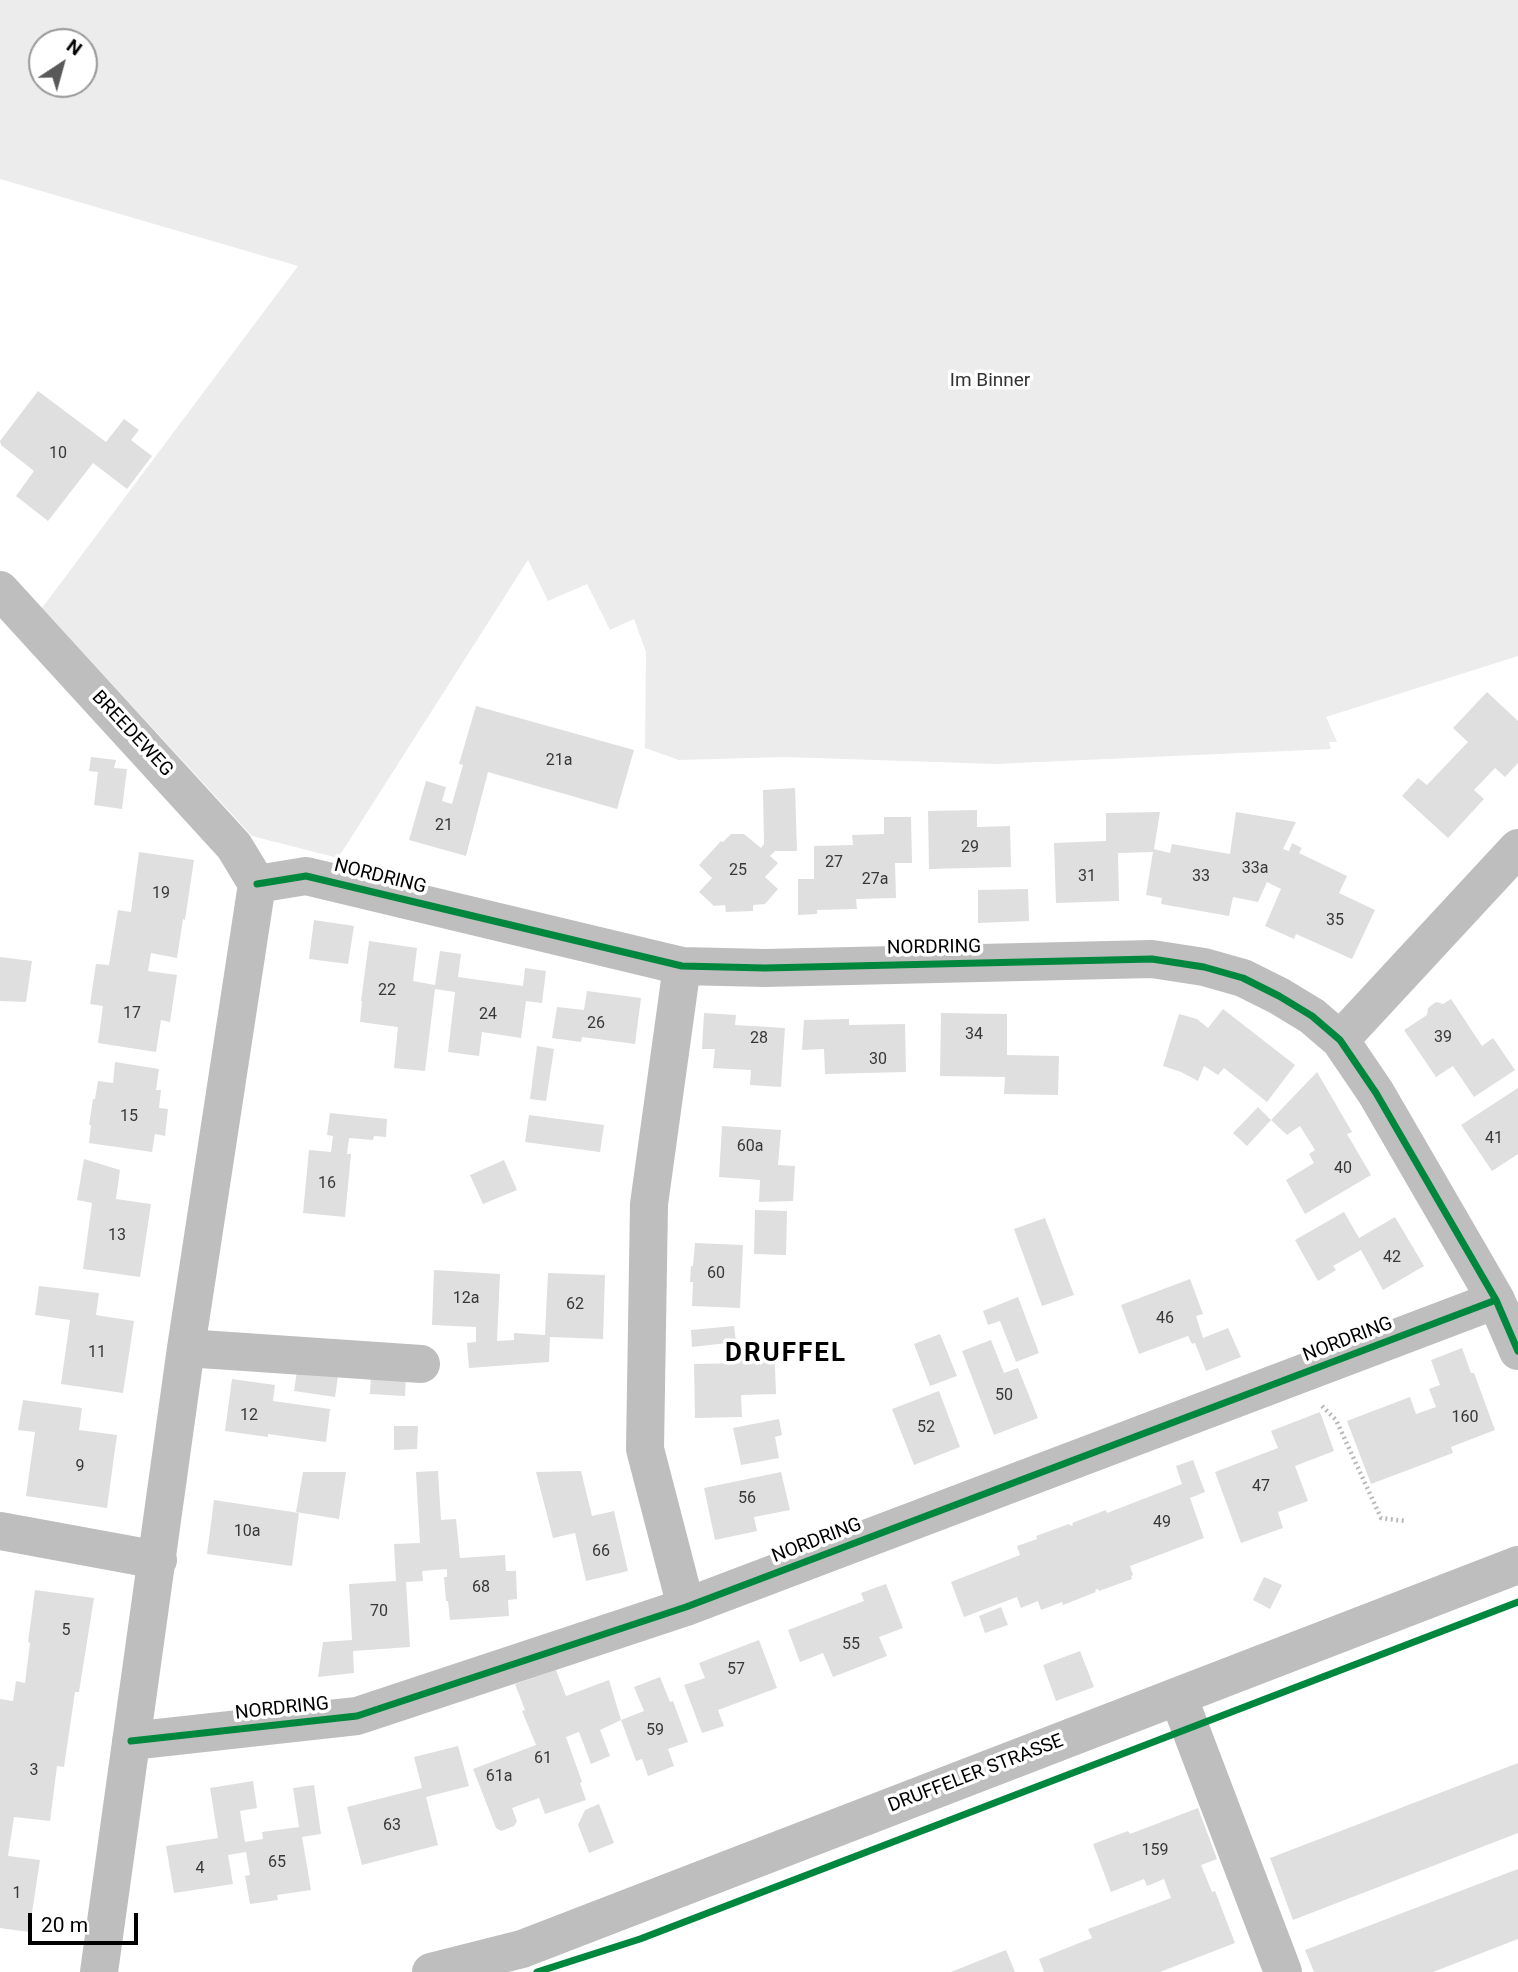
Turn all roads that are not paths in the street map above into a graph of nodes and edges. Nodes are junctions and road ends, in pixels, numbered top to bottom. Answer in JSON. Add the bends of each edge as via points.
{"nodes":[{"id":1,"x":0,"y":590,"type":"edge"},
{"id":2,"x":1518,"y":848,"type":"edge"},
{"id":3,"x":257,"y":884,"type":"junction"},
{"id":4,"x":682,"y":966,"type":"junction"},
{"id":5,"x":1340,"y":1040,"type":"junction"},
{"id":6,"x":1496,"y":1300,"type":"junction"},
{"id":7,"x":186,"y":1348,"type":"junction"},
{"id":8,"x":1518,"y":1351,"type":"edge"},
{"id":9,"x":421,"y":1364,"type":"dead end"},
{"id":10,"x":0,"y":1531,"type":"edge"},
{"id":11,"x":158,"y":1560,"type":"junction"},
{"id":12,"x":1518,"y":1565,"type":"edge"},
{"id":13,"x":686,"y":1607,"type":"junction"},
{"id":14,"x":1178,"y":1696,"type":"junction"},
{"id":15,"x":131,"y":1741,"type":"junction"},
{"id":16,"x":99,"y":1972,"type":"edge"},
{"id":17,"x":431,"y":1972,"type":"edge"},
{"id":18,"x":1283,"y":1972,"type":"edge"}],
"edges":[{"from":1,"to":3,"type":"street","name":"BREEDEWEG","via":[[234,846]]},
{"from":2,"to":5,"type":"street"},
{"from":3,"to":4,"type":"street","name":"NORDRING","via":[[306,876]]},
{"from":3,"to":7,"type":"street"},
{"from":4,"to":5,"type":"street","name":"NORDRING","via":[[1152,958],[1243,978],[1312,1016]]},
{"from":4,"to":13,"type":"street","via":[[649,1205],[645,1449]]},
{"from":5,"to":6,"type":"street","name":"NORDRING","via":[[1376,1093]]},
{"from":6,"to":8,"type":"street","name":"NORDRING"},
{"from":6,"to":13,"type":"street","name":"NORDRING"},
{"from":7,"to":9,"type":"street"},
{"from":7,"to":11,"type":"street"},
{"from":10,"to":11,"type":"street"},
{"from":11,"to":15,"type":"street"},
{"from":12,"to":14,"type":"street","name":"DRUFFELER STRASSE"},
{"from":13,"to":15,"type":"street","name":"NORDRING","via":[[358,1716]]},
{"from":14,"to":17,"type":"street","name":"DRUFFELER STRASSE","via":[[522,1949]]},
{"from":14,"to":18,"type":"street"},
{"from":15,"to":16,"type":"street"}]}
